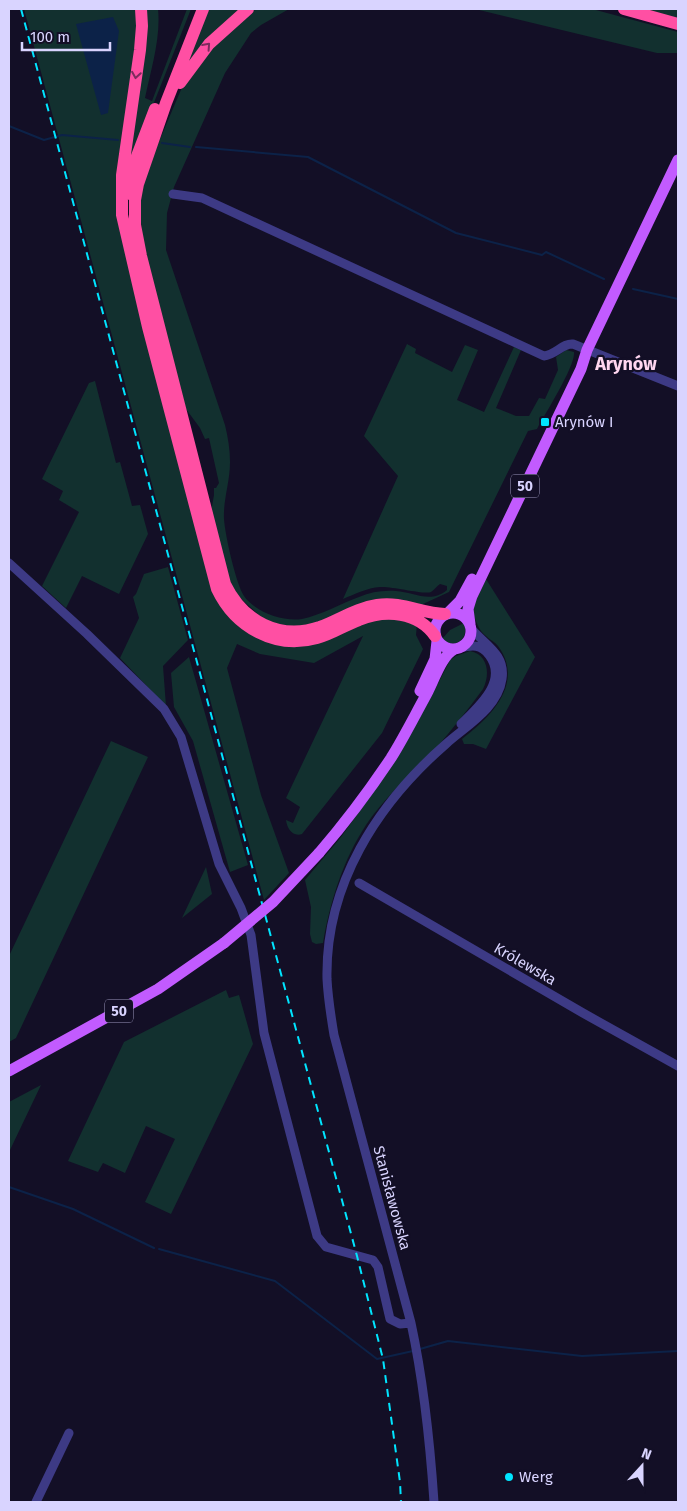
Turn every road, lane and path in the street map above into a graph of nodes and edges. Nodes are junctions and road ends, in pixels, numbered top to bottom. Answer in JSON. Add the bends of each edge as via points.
{"nodes":[{"id":1,"x":141,"y":9,"type":"edge"},
{"id":2,"x":194,"y":9,"type":"edge"},
{"id":3,"x":203,"y":9,"type":"edge"},
{"id":4,"x":248,"y":9,"type":"edge"},
{"id":5,"x":624,"y":9,"type":"edge"},
{"id":6,"x":678,"y":24,"type":"edge"},
{"id":7,"x":156,"y":132,"type":"junction"},
{"id":8,"x":678,"y":160,"type":"edge"},
{"id":9,"x":173,"y":194,"type":"dead end"},
{"id":10,"x":127,"y":236,"type":"junction"},
{"id":11,"x":587,"y":350,"type":"junction"},
{"id":12,"x":678,"y":386,"type":"edge"},
{"id":13,"x":9,"y":563,"type":"edge"},
{"id":14,"x":446,"y":614,"type":"junction"},
{"id":15,"x":470,"y":625,"type":"junction"},
{"id":16,"x":436,"y":639,"type":"junction"},
{"id":17,"x":458,"y":648,"type":"junction"},
{"id":18,"x":445,"y":745,"type":"junction"},
{"id":19,"x":364,"y":796,"type":"junction"},
{"id":20,"x":359,"y":883,"type":"dead end"},
{"id":21,"x":678,"y":1066,"type":"edge"},
{"id":22,"x":9,"y":1071,"type":"edge"},
{"id":23,"x":411,"y":1323,"type":"junction"},
{"id":24,"x":69,"y":1433,"type":"dead end"},
{"id":25,"x":36,"y":1502,"type":"edge"},
{"id":26,"x":434,"y":1502,"type":"edge"}],
"edges":[{"from":1,"to":10,"type":"highway","one_way":true,"via":[[140,50],[122,174],[121,208]]},
{"from":2,"to":10,"type":"highway","via":[[134,164],[127,197]]},
{"from":3,"to":7,"type":"highway"},
{"from":7,"to":4,"type":"highway","one_way":true,"via":[[178,87],[198,57]]},
{"from":5,"to":6,"type":"highway"},
{"from":7,"to":14,"type":"highway","via":[[138,184],[136,236],[220,571],[229,592],[251,618],[270,627],[290,631],[320,627],[363,608],[383,604]]},
{"from":8,"to":11,"type":"main road","number":"50"},
{"from":9,"to":11,"type":"street","via":[[202,198],[544,356],[569,344]]},
{"from":10,"to":16,"type":"highway","via":[[214,581],[228,609],[252,630],[286,641],[317,638],[361,619],[382,614],[412,618],[426,626]]},
{"from":11,"to":12,"type":"street"},
{"from":11,"to":14,"type":"main road","number":"50","via":[[578,361],[467,590]]},
{"from":11,"to":15,"type":"main road","number":"50","via":[[581,369],[470,602]]},
{"from":13,"to":23,"type":"street","via":[[164,709],[181,737],[219,864],[242,908],[251,935],[264,1033],[317,1236],[326,1247],[373,1260],[378,1267],[390,1319],[400,1324]]},
{"from":14,"to":15,"type":"main road","via":[[460,615]]},
{"from":14,"to":16,"type":"main road","number":"50","via":[[436,623]]},
{"from":15,"to":17,"type":"main road","number":"50","via":[[468,641]]},
{"from":15,"to":18,"type":"street","via":[[498,655],[502,682],[487,708]]},
{"from":16,"to":17,"type":"main road","via":[[443,647]]},
{"from":16,"to":19,"type":"main road","number":"50","via":[[435,658],[418,697]]},
{"from":17,"to":18,"type":"street","via":[[475,646],[484,649],[494,664],[495,679],[487,696]]},
{"from":17,"to":19,"type":"main road","number":"50","via":[[450,651],[441,665],[392,757]]},
{"from":18,"to":23,"type":"street","name":"Stanisławowska","via":[[374,824],[352,862],[337,901],[329,943],[328,998],[334,1035]]},
{"from":19,"to":22,"type":"main road","number":"50","bridge":true,"via":[[319,853],[273,902],[224,943],[158,989]]},
{"from":20,"to":21,"type":"street","name":"Królewska"},
{"from":23,"to":26,"type":"street","name":"Stanisławowska","via":[[429,1434]]},
{"from":24,"to":25,"type":"street"}]}
